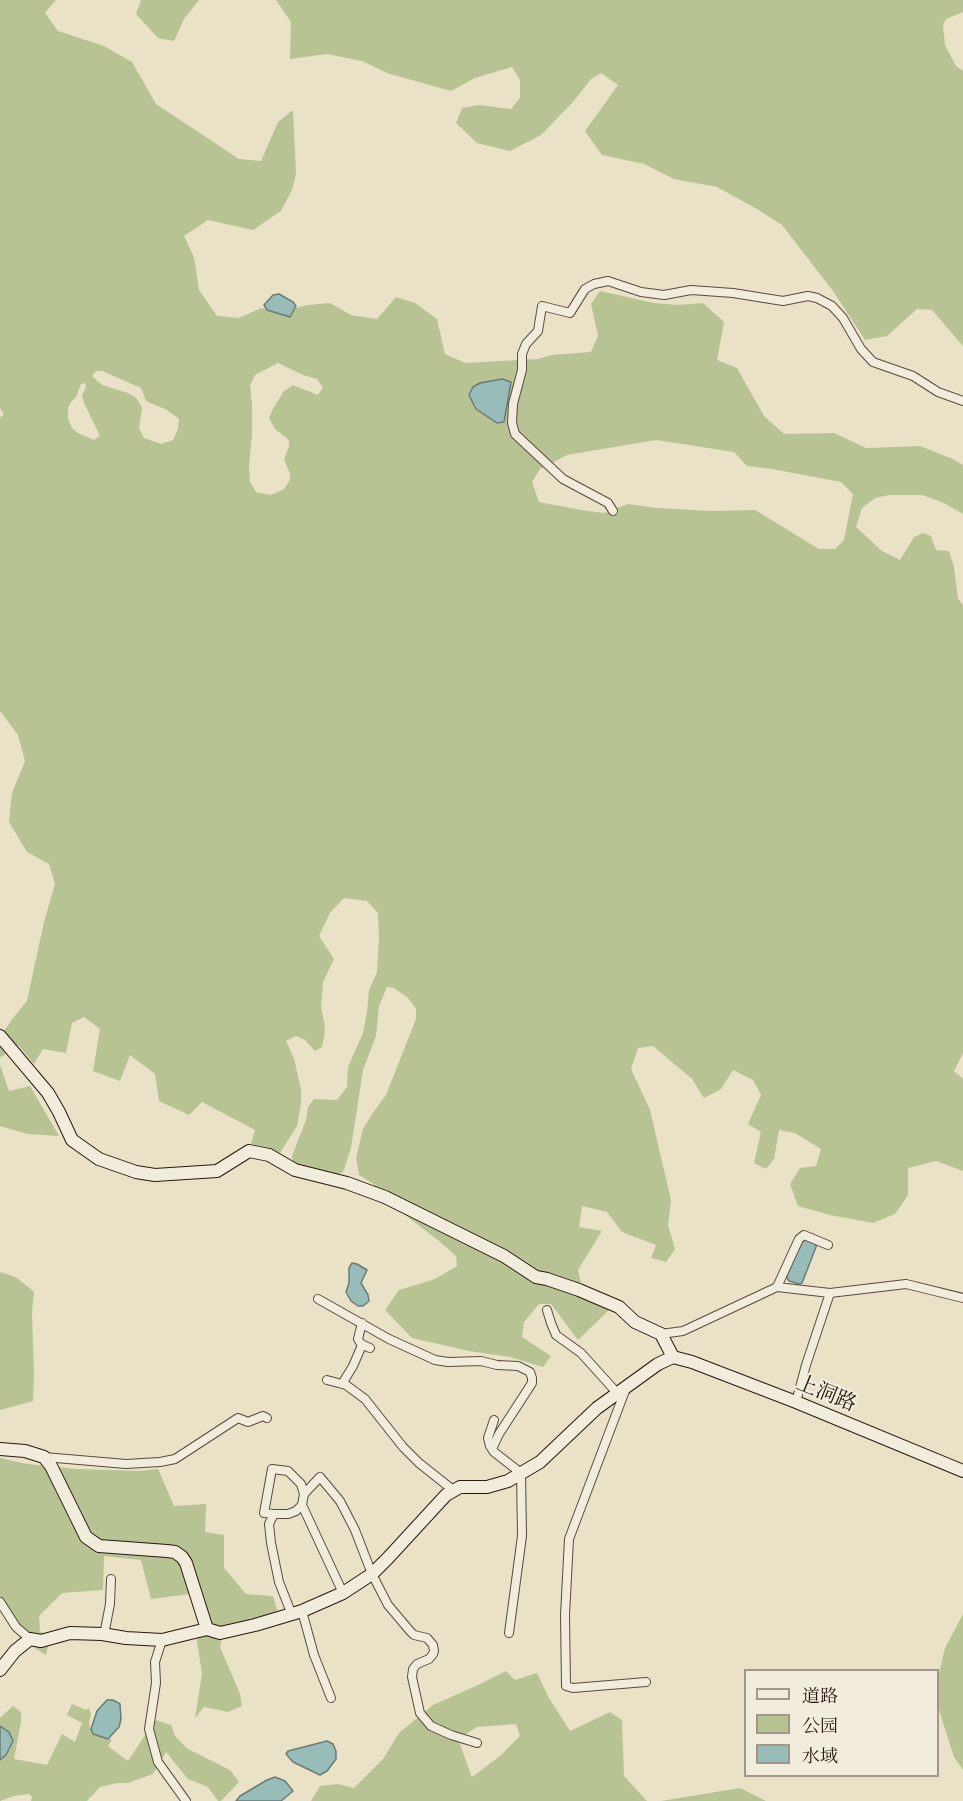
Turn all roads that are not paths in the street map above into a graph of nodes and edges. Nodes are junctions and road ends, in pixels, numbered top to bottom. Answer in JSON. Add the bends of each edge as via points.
{"nodes":[{"id":1,"x":963,"y":401,"type":"edge"},
{"id":2,"x":613,"y":511,"type":"dead end"},
{"id":3,"x":0,"y":1036,"type":"edge"},
{"id":4,"x":828,"y":1245,"type":"dead end"},
{"id":5,"x":777,"y":1287,"type":"junction"},
{"id":6,"x":830,"y":1293,"type":"junction"},
{"id":7,"x":963,"y":1298,"type":"edge"},
{"id":8,"x":318,"y":1299,"type":"dead end"},
{"id":9,"x":547,"y":1311,"type":"dead end"},
{"id":10,"x":362,"y":1323,"type":"junction"},
{"id":11,"x":661,"y":1334,"type":"junction"},
{"id":12,"x":673,"y":1357,"type":"junction"},
{"id":13,"x":327,"y":1380,"type":"dead end"},
{"id":14,"x":342,"y":1384,"type":"junction"},
{"id":15,"x":622,"y":1391,"type":"junction"},
{"id":16,"x":796,"y":1402,"type":"junction"},
{"id":17,"x":267,"y":1418,"type":"dead end"},
{"id":18,"x":494,"y":1420,"type":"dead end"},
{"id":19,"x":0,"y":1449,"type":"edge"},
{"id":20,"x":492,"y":1449,"type":"junction"},
{"id":21,"x":44,"y":1457,"type":"junction"},
{"id":22,"x":963,"y":1471,"type":"edge"},
{"id":23,"x":521,"y":1473,"type":"junction"},
{"id":24,"x":453,"y":1491,"type":"junction"},
{"id":25,"x":304,"y":1494,"type":"junction"},
{"id":26,"x":302,"y":1506,"type":"junction"},
{"id":27,"x":274,"y":1514,"type":"junction"},
{"id":28,"x":372,"y":1574,"type":"junction"},
{"id":29,"x":111,"y":1580,"type":"dead end"},
{"id":30,"x":343,"y":1593,"type":"junction"},
{"id":31,"x":0,"y":1602,"type":"edge"},
{"id":32,"x":297,"y":1613,"type":"junction"},
{"id":33,"x":207,"y":1629,"type":"junction"},
{"id":34,"x":509,"y":1633,"type":"dead end"},
{"id":35,"x":104,"y":1635,"type":"junction"},
{"id":36,"x":30,"y":1639,"type":"junction"},
{"id":37,"x":162,"y":1640,"type":"junction"},
{"id":38,"x":0,"y":1670,"type":"edge"},
{"id":39,"x":646,"y":1682,"type":"dead end"},
{"id":40,"x":332,"y":1698,"type":"dead end"},
{"id":41,"x":477,"y":1743,"type":"dead end"},
{"id":42,"x":186,"y":1801,"type":"edge"}],
"edges":[{"from":1,"to":2,"type":"street","via":[[938,392],[913,376],[873,362],[861,350],[843,318],[817,298],[783,301],[691,290],[664,295],[608,282],[594,284],[585,289],[570,313],[542,306],[538,331],[522,354],[512,423],[515,434],[563,479],[608,503]]},
{"from":3,"to":11,"type":"street","via":[[48,1093],[72,1140],[99,1159],[136,1173],[155,1175],[217,1171],[249,1151],[268,1155],[295,1170],[385,1197],[504,1256],[536,1277],[619,1307],[634,1322]]},
{"from":4,"to":5,"type":"street","via":[[804,1235],[799,1239]]},
{"from":5,"to":6,"type":"street"},
{"from":5,"to":11,"type":"street","via":[[683,1331]]},
{"from":6,"to":7,"type":"street","via":[[906,1284]]},
{"from":6,"to":16,"type":"street"},
{"from":8,"to":10,"type":"street"},
{"from":9,"to":15,"type":"street","via":[[556,1335]]},
{"from":10,"to":14,"type":"street","via":[[358,1339],[366,1346]]},
{"from":10,"to":20,"type":"street","via":[[435,1360],[481,1361],[518,1366],[530,1372],[532,1383]]},
{"from":11,"to":12,"type":"street"},
{"from":12,"to":15,"type":"street"},
{"from":12,"to":16,"type":"street","name":"上洞路"},
{"from":13,"to":14,"type":"street"},
{"from":14,"to":24,"type":"street","via":[[365,1399],[403,1447]]},
{"from":15,"to":23,"type":"street","via":[[597,1408],[540,1462]]},
{"from":15,"to":39,"type":"street","via":[[569,1539],[566,1686]]},
{"from":16,"to":22,"type":"street","name":"上洞路"},
{"from":17,"to":21,"type":"street","via":[[248,1422],[238,1418],[175,1459],[160,1462],[126,1464]]},
{"from":18,"to":20,"type":"street","via":[[488,1438]]},
{"from":19,"to":21,"type":"street","via":[[25,1450]]},
{"from":20,"to":23,"type":"street"},
{"from":21,"to":33,"type":"street","via":[[86,1538],[99,1546],[175,1552],[182,1557]]},
{"from":23,"to":24,"type":"street","via":[[487,1487],[460,1487]]},
{"from":23,"to":34,"type":"street","via":[[522,1536]]},
{"from":24,"to":28,"type":"street"},
{"from":25,"to":26,"type":"street"},
{"from":25,"to":27,"type":"street","via":[[301,1484],[288,1471],[272,1469],[264,1513]]},
{"from":25,"to":28,"type":"street","via":[[320,1477],[340,1501]]},
{"from":26,"to":27,"type":"street","via":[[288,1514]]},
{"from":26,"to":30,"type":"street"},
{"from":27,"to":32,"type":"street","via":[[269,1524],[279,1582]]},
{"from":28,"to":30,"type":"street"},
{"from":28,"to":41,"type":"street","via":[[400,1621],[414,1635],[427,1638],[433,1645],[429,1659],[413,1669],[420,1713],[431,1725]]},
{"from":29,"to":35,"type":"street"},
{"from":30,"to":32,"type":"street"},
{"from":31,"to":36,"type":"street","via":[[16,1627]]},
{"from":32,"to":33,"type":"street","via":[[220,1633]]},
{"from":32,"to":40,"type":"street"},
{"from":33,"to":37,"type":"street"},
{"from":35,"to":36,"type":"street","via":[[70,1633],[41,1641]]},
{"from":35,"to":37,"type":"street"},
{"from":36,"to":38,"type":"street"},
{"from":37,"to":42,"type":"street","via":[[155,1662],[149,1729],[158,1762]]}]}
